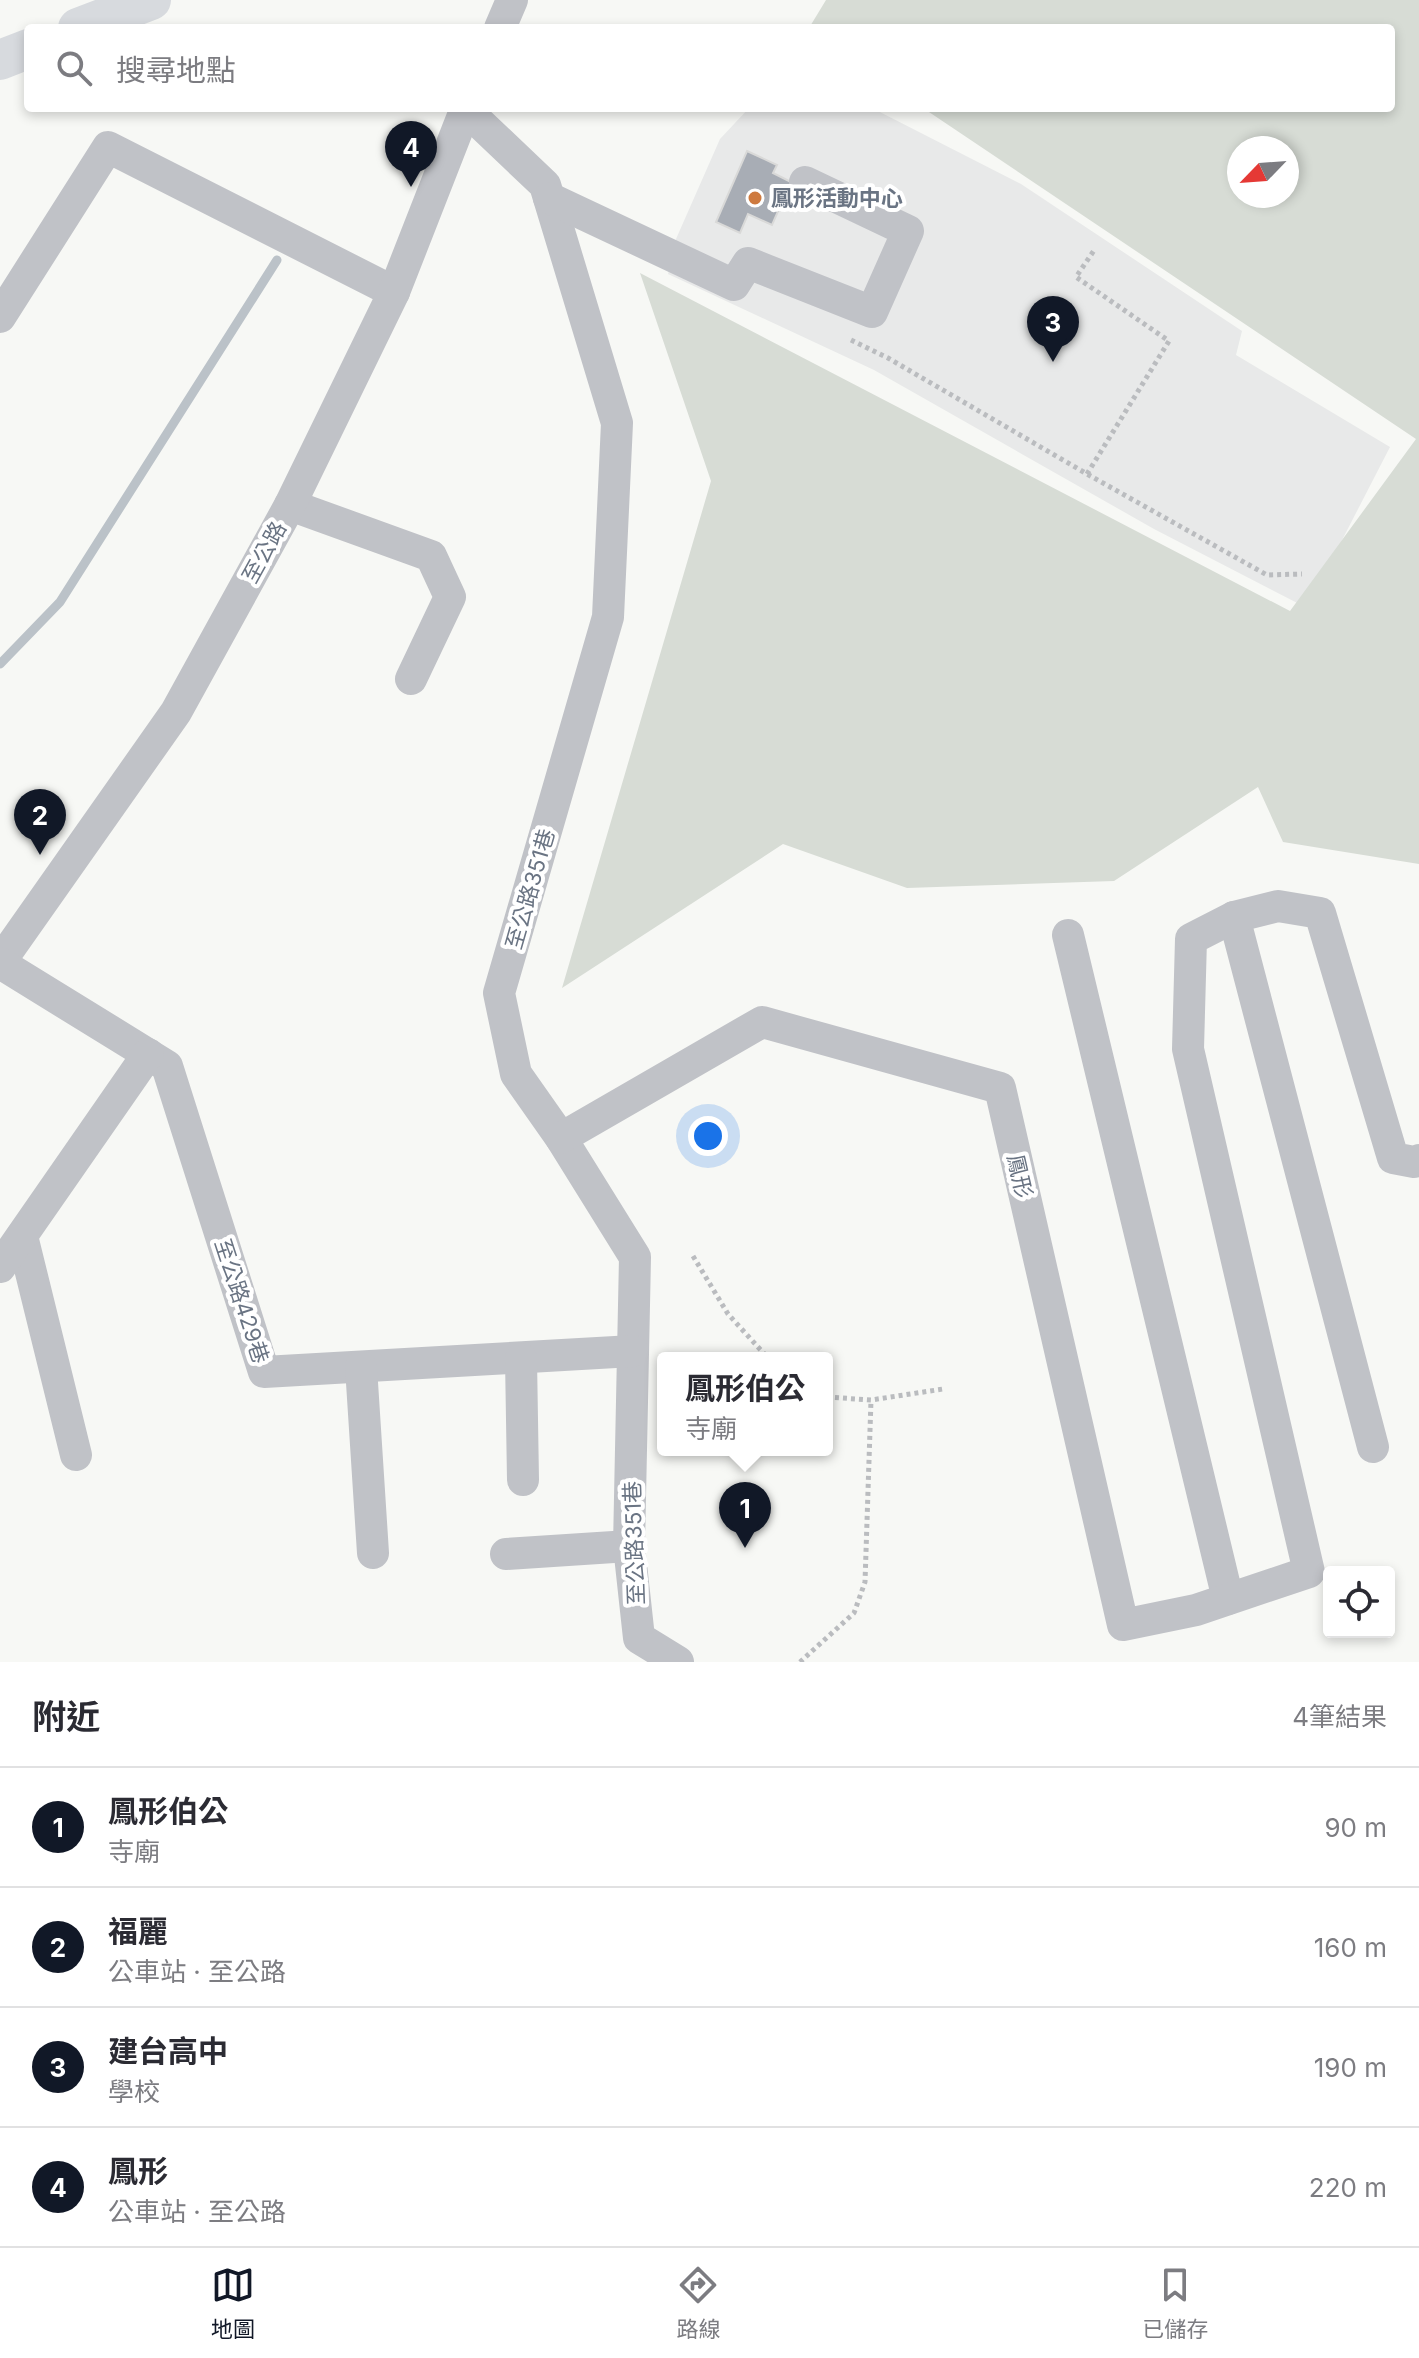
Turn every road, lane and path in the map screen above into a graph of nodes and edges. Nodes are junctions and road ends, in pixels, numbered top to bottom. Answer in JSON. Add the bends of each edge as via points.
{"nodes":[{"id":1,"x":151,"y":0,"type":"edge"},
{"id":2,"x":512,"y":0,"type":"edge"},
{"id":3,"x":88,"y":24,"type":"edge"},
{"id":4,"x":502,"y":24,"type":"edge"},
{"id":5,"x":24,"y":51,"type":"edge"},
{"id":6,"x":0,"y":60,"type":"edge"},
{"id":7,"x":463,"y":112,"type":"edge"},
{"id":8,"x":469,"y":112,"type":"edge"},
{"id":9,"x":805,"y":182,"type":"dead end"},
{"id":10,"x":549,"y":198,"type":"junction"},
{"id":11,"x":1095,"y":249,"type":"dead end"},
{"id":12,"x":394,"y":292,"type":"junction"},
{"id":13,"x":0,"y":317,"type":"edge"},
{"id":14,"x":846,"y":338,"type":"dead end"},
{"id":15,"x":1087,"y":474,"type":"junction"},
{"id":16,"x":290,"y":505,"type":"junction"},
{"id":17,"x":1302,"y":574,"type":"dead end"},
{"id":18,"x":411,"y":679,"type":"dead end"},
{"id":19,"x":1234,"y":917,"type":"junction"},
{"id":20,"x":1068,"y":935,"type":"dead end"},
{"id":21,"x":0,"y":962,"type":"edge"},
{"id":22,"x":148,"y":1054,"type":"junction"},
{"id":23,"x":561,"y":1138,"type":"junction"},
{"id":24,"x":1419,"y":1160,"type":"edge"},
{"id":25,"x":22,"y":1236,"type":"junction"},
{"id":26,"x":693,"y":1256,"type":"dead end"},
{"id":27,"x":0,"y":1267,"type":"edge"},
{"id":28,"x":633,"y":1351,"type":"junction"},
{"id":29,"x":763,"y":1352,"type":"edge"},
{"id":30,"x":521,"y":1359,"type":"junction"},
{"id":31,"x":361,"y":1367,"type":"junction"},
{"id":32,"x":943,"y":1389,"type":"dead end"},
{"id":33,"x":833,"y":1397,"type":"edge"},
{"id":34,"x":871,"y":1400,"type":"junction"},
{"id":35,"x":1373,"y":1447,"type":"dead end"},
{"id":36,"x":76,"y":1455,"type":"dead end"},
{"id":37,"x":523,"y":1480,"type":"dead end"},
{"id":38,"x":629,"y":1546,"type":"junction"},
{"id":39,"x":373,"y":1553,"type":"dead end"},
{"id":40,"x":506,"y":1554,"type":"dead end"},
{"id":41,"x":1228,"y":1599,"type":"junction"},
{"id":42,"x":678,"y":1662,"type":"edge"},
{"id":43,"x":800,"y":1662,"type":"edge"}],
"edges":[{"from":1,"to":3,"type":"main road"},
{"from":2,"to":4,"type":"street"},
{"from":5,"to":6,"type":"main road"},
{"from":7,"to":12,"type":"street","name":"至公路"},
{"from":8,"to":10,"type":"street","name":"至公路351巷","via":[[545,185]]},
{"from":9,"to":10,"type":"street","via":[[908,231],[872,312],[748,263],[734,285]]},
{"from":10,"to":23,"type":"street","name":"至公路351巷","via":[[617,423],[608,617],[499,993],[516,1074]]},
{"from":11,"to":15,"type":"path","via":[[1076,277],[1169,341]]},
{"from":12,"to":13,"type":"street","via":[[108,147]]},
{"from":12,"to":16,"type":"street","name":"至公路"},
{"from":14,"to":15,"type":"path"},
{"from":15,"to":17,"type":"path","via":[[1267,575]]},
{"from":16,"to":18,"type":"street","via":[[431,556],[450,597]]},
{"from":16,"to":21,"type":"street","name":"至公路","via":[[176,712]]},
{"from":19,"to":24,"type":"street","name":"鳳形","via":[[1278,906],[1320,913],[1393,1158]]},
{"from":19,"to":35,"type":"street"},
{"from":19,"to":41,"type":"street","name":"鳳形","via":[[1191,939],[1188,1049],[1309,1572]]},
{"from":20,"to":41,"type":"street"},
{"from":21,"to":22,"type":"street","name":"至公路429巷"},
{"from":22,"to":25,"type":"street"},
{"from":22,"to":31,"type":"street","name":"至公路429巷","via":[[167,1066],[264,1372]]},
{"from":23,"to":28,"type":"street","name":"至公路351巷","via":[[635,1257]]},
{"from":23,"to":41,"type":"street","name":"鳳形","via":[[762,1022],[1000,1088],[1123,1625]]},
{"from":25,"to":27,"type":"street"},
{"from":25,"to":36,"type":"street"},
{"from":26,"to":29,"type":"path","via":[[728,1314]]},
{"from":28,"to":30,"type":"street","name":"至公路429巷"},
{"from":28,"to":38,"type":"street","name":"至公路351巷"},
{"from":30,"to":31,"type":"street","name":"至公路429巷"},
{"from":30,"to":37,"type":"street"},
{"from":31,"to":39,"type":"street"},
{"from":32,"to":34,"type":"path"},
{"from":33,"to":34,"type":"path"},
{"from":34,"to":43,"type":"path","via":[[865,1582],[854,1613]]},
{"from":38,"to":40,"type":"street"},
{"from":38,"to":42,"type":"street","name":"至公路351巷","via":[[639,1638]]}]}
